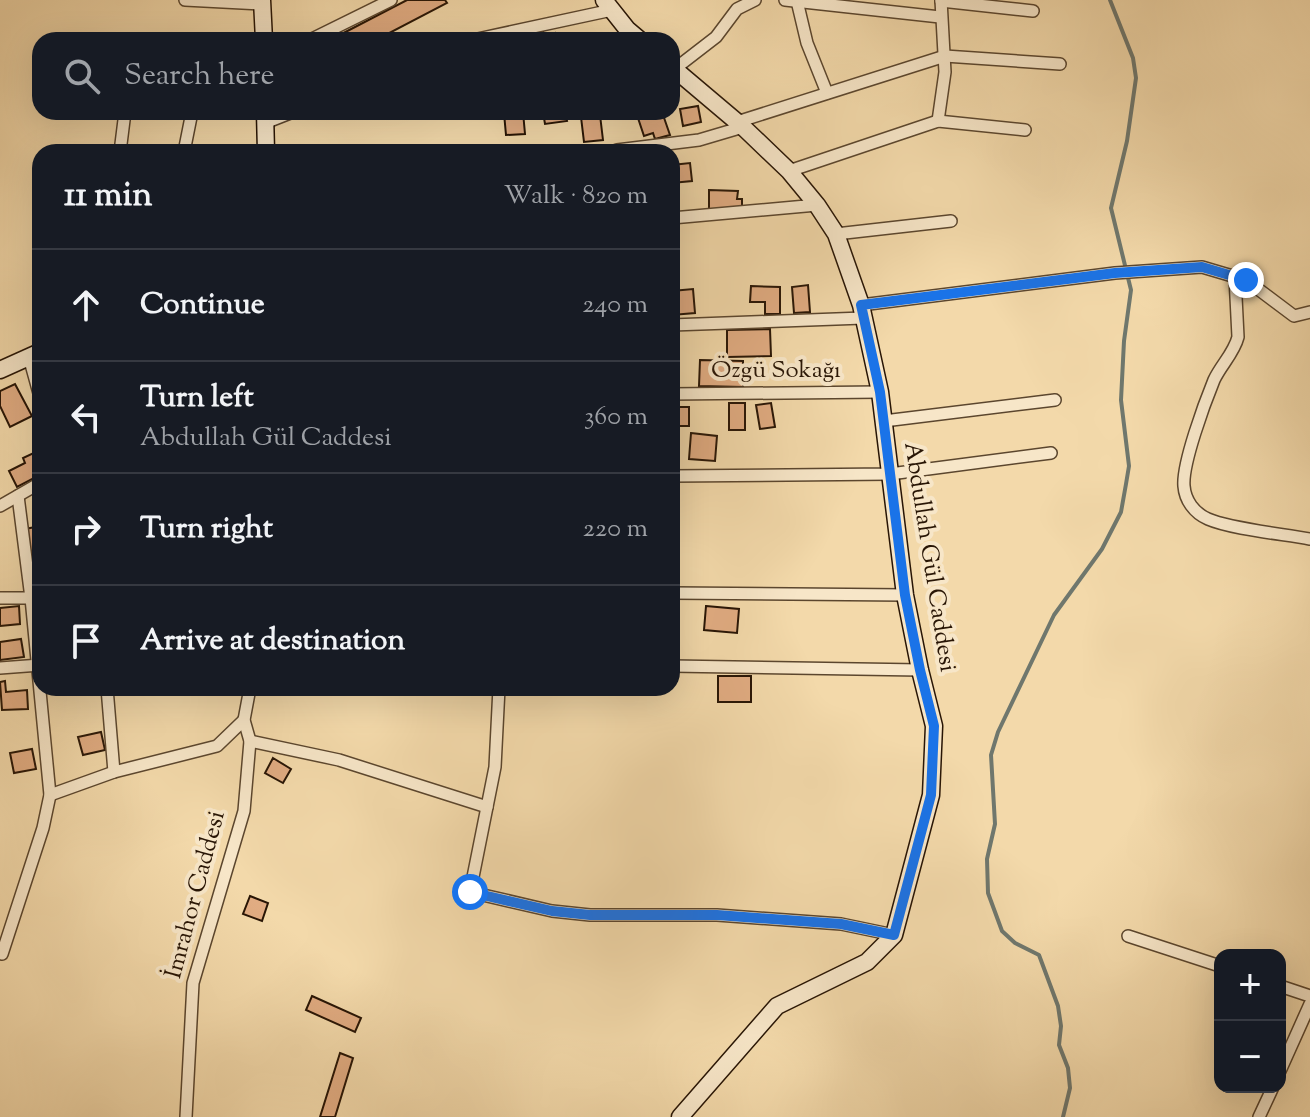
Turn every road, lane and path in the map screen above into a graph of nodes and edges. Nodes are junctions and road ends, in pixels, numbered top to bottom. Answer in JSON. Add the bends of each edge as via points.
{"nodes":[{"id":1,"x":185,"y":0,"type":"edge"},
{"id":2,"x":391,"y":0,"type":"edge"},
{"id":3,"x":755,"y":0,"type":"edge"},
{"id":4,"x":941,"y":0,"type":"edge"},
{"id":5,"x":791,"y":1,"type":"edge"},
{"id":6,"x":262,"y":2,"type":"edge"},
{"id":7,"x":608,"y":5,"type":"edge"},
{"id":8,"x":1033,"y":11,"type":"dead end"},
{"id":9,"x":940,"y":17,"type":"junction"},
{"id":10,"x":264,"y":32,"type":"edge"},
{"id":11,"x":326,"y":32,"type":"edge"},
{"id":12,"x":504,"y":32,"type":"edge"},
{"id":13,"x":631,"y":32,"type":"edge"},
{"id":14,"x":945,"y":56,"type":"junction"},
{"id":15,"x":680,"y":64,"type":"edge"},
{"id":16,"x":1060,"y":64,"type":"dead end"},
{"id":17,"x":680,"y":75,"type":"edge"},
{"id":18,"x":827,"y":93,"type":"junction"},
{"id":19,"x":124,"y":120,"type":"edge"},
{"id":20,"x":190,"y":120,"type":"edge"},
{"id":21,"x":265,"y":120,"type":"edge"},
{"id":22,"x":938,"y":121,"type":"junction"},
{"id":23,"x":740,"y":124,"type":"junction"},
{"id":24,"x":1025,"y":130,"type":"dead end"},
{"id":25,"x":121,"y":144,"type":"edge"},
{"id":26,"x":186,"y":144,"type":"edge"},
{"id":27,"x":266,"y":144,"type":"edge"},
{"id":28,"x":666,"y":144,"type":"edge"},
{"id":29,"x":789,"y":171,"type":"junction"},
{"id":30,"x":817,"y":205,"type":"junction"},
{"id":31,"x":680,"y":217,"type":"edge"},
{"id":32,"x":951,"y":221,"type":"dead end"},
{"id":33,"x":836,"y":234,"type":"junction"},
{"id":34,"x":1235,"y":277,"type":"junction"},
{"id":35,"x":862,"y":311,"type":"junction"},
{"id":36,"x":1310,"y":312,"type":"edge"},
{"id":37,"x":680,"y":324,"type":"edge"},
{"id":38,"x":32,"y":355,"type":"edge"},
{"id":39,"x":0,"y":370,"type":"edge"},
{"id":40,"x":880,"y":392,"type":"junction"},
{"id":41,"x":680,"y":394,"type":"edge"},
{"id":42,"x":1055,"y":400,"type":"dead end"},
{"id":43,"x":884,"y":421,"type":"junction"},
{"id":44,"x":1051,"y":453,"type":"dead end"},
{"id":45,"x":890,"y":474,"type":"junction"},
{"id":46,"x":680,"y":476,"type":"edge"},
{"id":47,"x":32,"y":488,"type":"edge"},
{"id":48,"x":18,"y":496,"type":"junction"},
{"id":49,"x":0,"y":506,"type":"edge"},
{"id":50,"x":1310,"y":539,"type":"edge"},
{"id":51,"x":680,"y":593,"type":"edge"},
{"id":52,"x":905,"y":595,"type":"junction"},
{"id":53,"x":0,"y":598,"type":"edge"},
{"id":54,"x":31,"y":598,"type":"junction"},
{"id":55,"x":32,"y":608,"type":"edge"},
{"id":56,"x":32,"y":665,"type":"edge"},
{"id":57,"x":680,"y":666,"type":"edge"},
{"id":58,"x":0,"y":668,"type":"edge"},
{"id":59,"x":920,"y":670,"type":"junction"},
{"id":60,"x":41,"y":696,"type":"edge"},
{"id":61,"x":108,"y":696,"type":"edge"},
{"id":62,"x":248,"y":696,"type":"edge"},
{"id":63,"x":499,"y":696,"type":"edge"},
{"id":64,"x":244,"y":720,"type":"junction"},
{"id":65,"x":250,"y":741,"type":"junction"},
{"id":66,"x":114,"y":772,"type":"junction"},
{"id":67,"x":50,"y":795,"type":"junction"},
{"id":68,"x":487,"y":807,"type":"junction"},
{"id":69,"x":894,"y":935,"type":"junction"},
{"id":70,"x":1128,"y":936,"type":"dead end"},
{"id":71,"x":2,"y":954,"type":"dead end"},
{"id":72,"x":1214,"y":964,"type":"edge"},
{"id":73,"x":1286,"y":988,"type":"edge"},
{"id":74,"x":1310,"y":996,"type":"edge"},
{"id":75,"x":1310,"y":1004,"type":"edge"},
{"id":76,"x":1286,"y":1058,"type":"edge"},
{"id":77,"x":1270,"y":1093,"type":"edge"},
{"id":78,"x":186,"y":1117,"type":"edge"},
{"id":79,"x":680,"y":1117,"type":"edge"},
{"id":80,"x":1259,"y":1117,"type":"edge"}],
"edges":[{"from":1,"to":6,"type":"street"},
{"from":2,"to":11,"type":"street"},
{"from":3,"to":15,"type":"street","via":[[737,9],[716,37]]},
{"from":4,"to":8,"type":"street"},
{"from":4,"to":9,"type":"street"},
{"from":5,"to":9,"type":"street"},
{"from":5,"to":18,"type":"street"},
{"from":6,"to":10,"type":"street"},
{"from":7,"to":12,"type":"street"},
{"from":7,"to":13,"type":"street"},
{"from":9,"to":14,"type":"street"},
{"from":14,"to":16,"type":"street"},
{"from":14,"to":18,"type":"street"},
{"from":14,"to":22,"type":"street"},
{"from":17,"to":23,"type":"street","name":"Abdullah Gül Caddesi"},
{"from":18,"to":23,"type":"street"},
{"from":19,"to":25,"type":"street"},
{"from":20,"to":26,"type":"street"},
{"from":21,"to":27,"type":"street"},
{"from":22,"to":24,"type":"street"},
{"from":22,"to":29,"type":"street"},
{"from":23,"to":28,"type":"street","via":[[699,140]]},
{"from":23,"to":29,"type":"street","name":"Abdullah Gül Caddesi"},
{"from":29,"to":30,"type":"street","name":"Abdullah Gül Caddesi"},
{"from":30,"to":31,"type":"street"},
{"from":30,"to":33,"type":"street","name":"Abdullah Gül Caddesi"},
{"from":32,"to":33,"type":"street"},
{"from":33,"to":35,"type":"street","name":"Abdullah Gül Caddesi"},
{"from":34,"to":35,"type":"street","via":[[1202,267],[1115,273]]},
{"from":34,"to":36,"type":"street","via":[[1294,316]]},
{"from":34,"to":50,"type":"street","via":[[1236,346],[1206,400],[1183,481],[1186,497],[1212,520]]},
{"from":35,"to":37,"type":"street"},
{"from":35,"to":40,"type":"street","name":"Abdullah Gül Caddesi"},
{"from":38,"to":39,"type":"street"},
{"from":40,"to":41,"type":"street","name":"Özgü Sokağı"},
{"from":40,"to":43,"type":"street","name":"Abdullah Gül Caddesi"},
{"from":42,"to":43,"type":"street"},
{"from":43,"to":45,"type":"street","name":"Abdullah Gül Caddesi"},
{"from":44,"to":45,"type":"street"},
{"from":45,"to":46,"type":"street"},
{"from":45,"to":52,"type":"street","name":"Abdullah Gül Caddesi"},
{"from":47,"to":48,"type":"street"},
{"from":48,"to":49,"type":"street"},
{"from":48,"to":54,"type":"street"},
{"from":51,"to":52,"type":"street"},
{"from":52,"to":59,"type":"street","name":"Abdullah Gül Caddesi"},
{"from":53,"to":54,"type":"street"},
{"from":54,"to":55,"type":"street"},
{"from":56,"to":58,"type":"street"},
{"from":57,"to":59,"type":"street"},
{"from":59,"to":69,"type":"street","name":"Abdullah Gül Caddesi","via":[[934,726],[931,795]]},
{"from":60,"to":67,"type":"street"},
{"from":61,"to":66,"type":"street"},
{"from":62,"to":64,"type":"street","name":"İmrahor Caddesi"},
{"from":63,"to":68,"type":"street"},
{"from":64,"to":65,"type":"street","name":"İmrahor Caddesi"},
{"from":64,"to":66,"type":"street","via":[[217,746]]},
{"from":65,"to":68,"type":"street","via":[[339,760]]},
{"from":65,"to":78,"type":"street","name":"İmrahor Caddesi","via":[[244,811],[193,983]]},
{"from":66,"to":67,"type":"street"},
{"from":67,"to":71,"type":"street"},
{"from":68,"to":69,"type":"street","via":[[470,892],[590,915],[748,917],[841,924]]},
{"from":69,"to":79,"type":"street","via":[[867,962],[777,1006]]},
{"from":70,"to":72,"type":"street"},
{"from":73,"to":74,"type":"street"},
{"from":75,"to":76,"type":"street"},
{"from":77,"to":80,"type":"street"}]}
